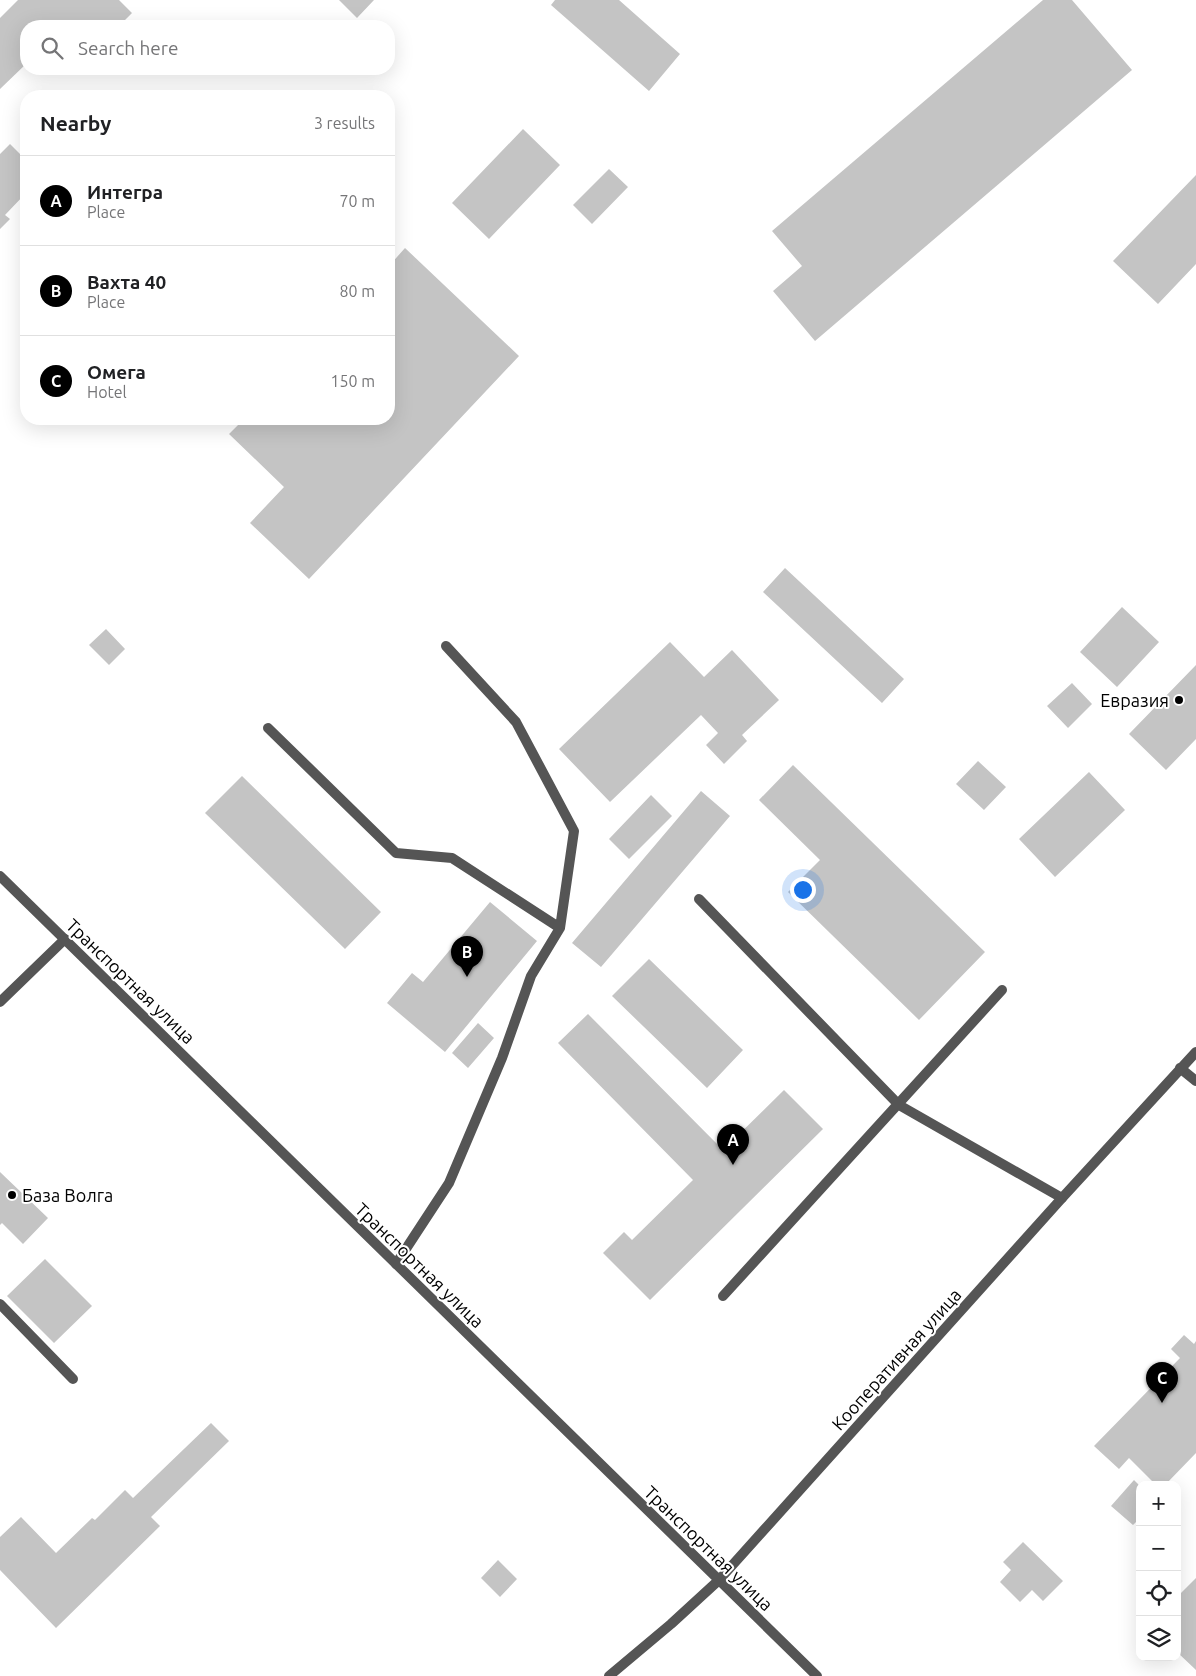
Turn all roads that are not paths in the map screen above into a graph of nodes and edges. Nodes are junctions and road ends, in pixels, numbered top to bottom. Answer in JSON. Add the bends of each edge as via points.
{"nodes":[{"id":1,"x":446,"y":646,"type":"dead end"},
{"id":2,"x":268,"y":728,"type":"dead end"},
{"id":3,"x":0,"y":876,"type":"edge"},
{"id":4,"x":699,"y":899,"type":"dead end"},
{"id":5,"x":560,"y":928,"type":"junction"},
{"id":6,"x":65,"y":939,"type":"junction"},
{"id":7,"x":1002,"y":990,"type":"dead end"},
{"id":8,"x":0,"y":1002,"type":"edge"},
{"id":9,"x":1196,"y":1052,"type":"edge"},
{"id":10,"x":1180,"y":1068,"type":"junction"},
{"id":11,"x":1196,"y":1081,"type":"edge"},
{"id":12,"x":898,"y":1105,"type":"junction"},
{"id":13,"x":1062,"y":1198,"type":"junction"},
{"id":14,"x":396,"y":1264,"type":"junction"},
{"id":15,"x":723,"y":1296,"type":"dead end"},
{"id":16,"x":0,"y":1304,"type":"edge"},
{"id":17,"x":73,"y":1379,"type":"dead end"},
{"id":18,"x":719,"y":1580,"type":"junction"},
{"id":19,"x":609,"y":1676,"type":"edge"},
{"id":20,"x":817,"y":1676,"type":"edge"}],
"edges":[{"from":1,"to":5,"type":"street","via":[[516,722],[574,831]]},
{"from":2,"to":5,"type":"street","via":[[396,853],[452,858]]},
{"from":3,"to":6,"type":"street","name":"Транспортная улица"},
{"from":4,"to":12,"type":"street"},
{"from":5,"to":14,"type":"street","via":[[531,976],[502,1058],[449,1183]]},
{"from":6,"to":8,"type":"street"},
{"from":6,"to":14,"type":"street","name":"Транспортная улица"},
{"from":7,"to":12,"type":"street"},
{"from":9,"to":10,"type":"street","name":"Кооперативная улица"},
{"from":10,"to":11,"type":"street"},
{"from":10,"to":13,"type":"street","name":"Кооперативная улица"},
{"from":12,"to":13,"type":"street"},
{"from":12,"to":15,"type":"street"},
{"from":13,"to":18,"type":"street","name":"Кооперативная улица"},
{"from":14,"to":18,"type":"street","name":"Транспортная улица"},
{"from":16,"to":17,"type":"street"},
{"from":18,"to":19,"type":"street","name":"Кооперативная улица"},
{"from":18,"to":20,"type":"street","name":"Транспортная улица"}]}
